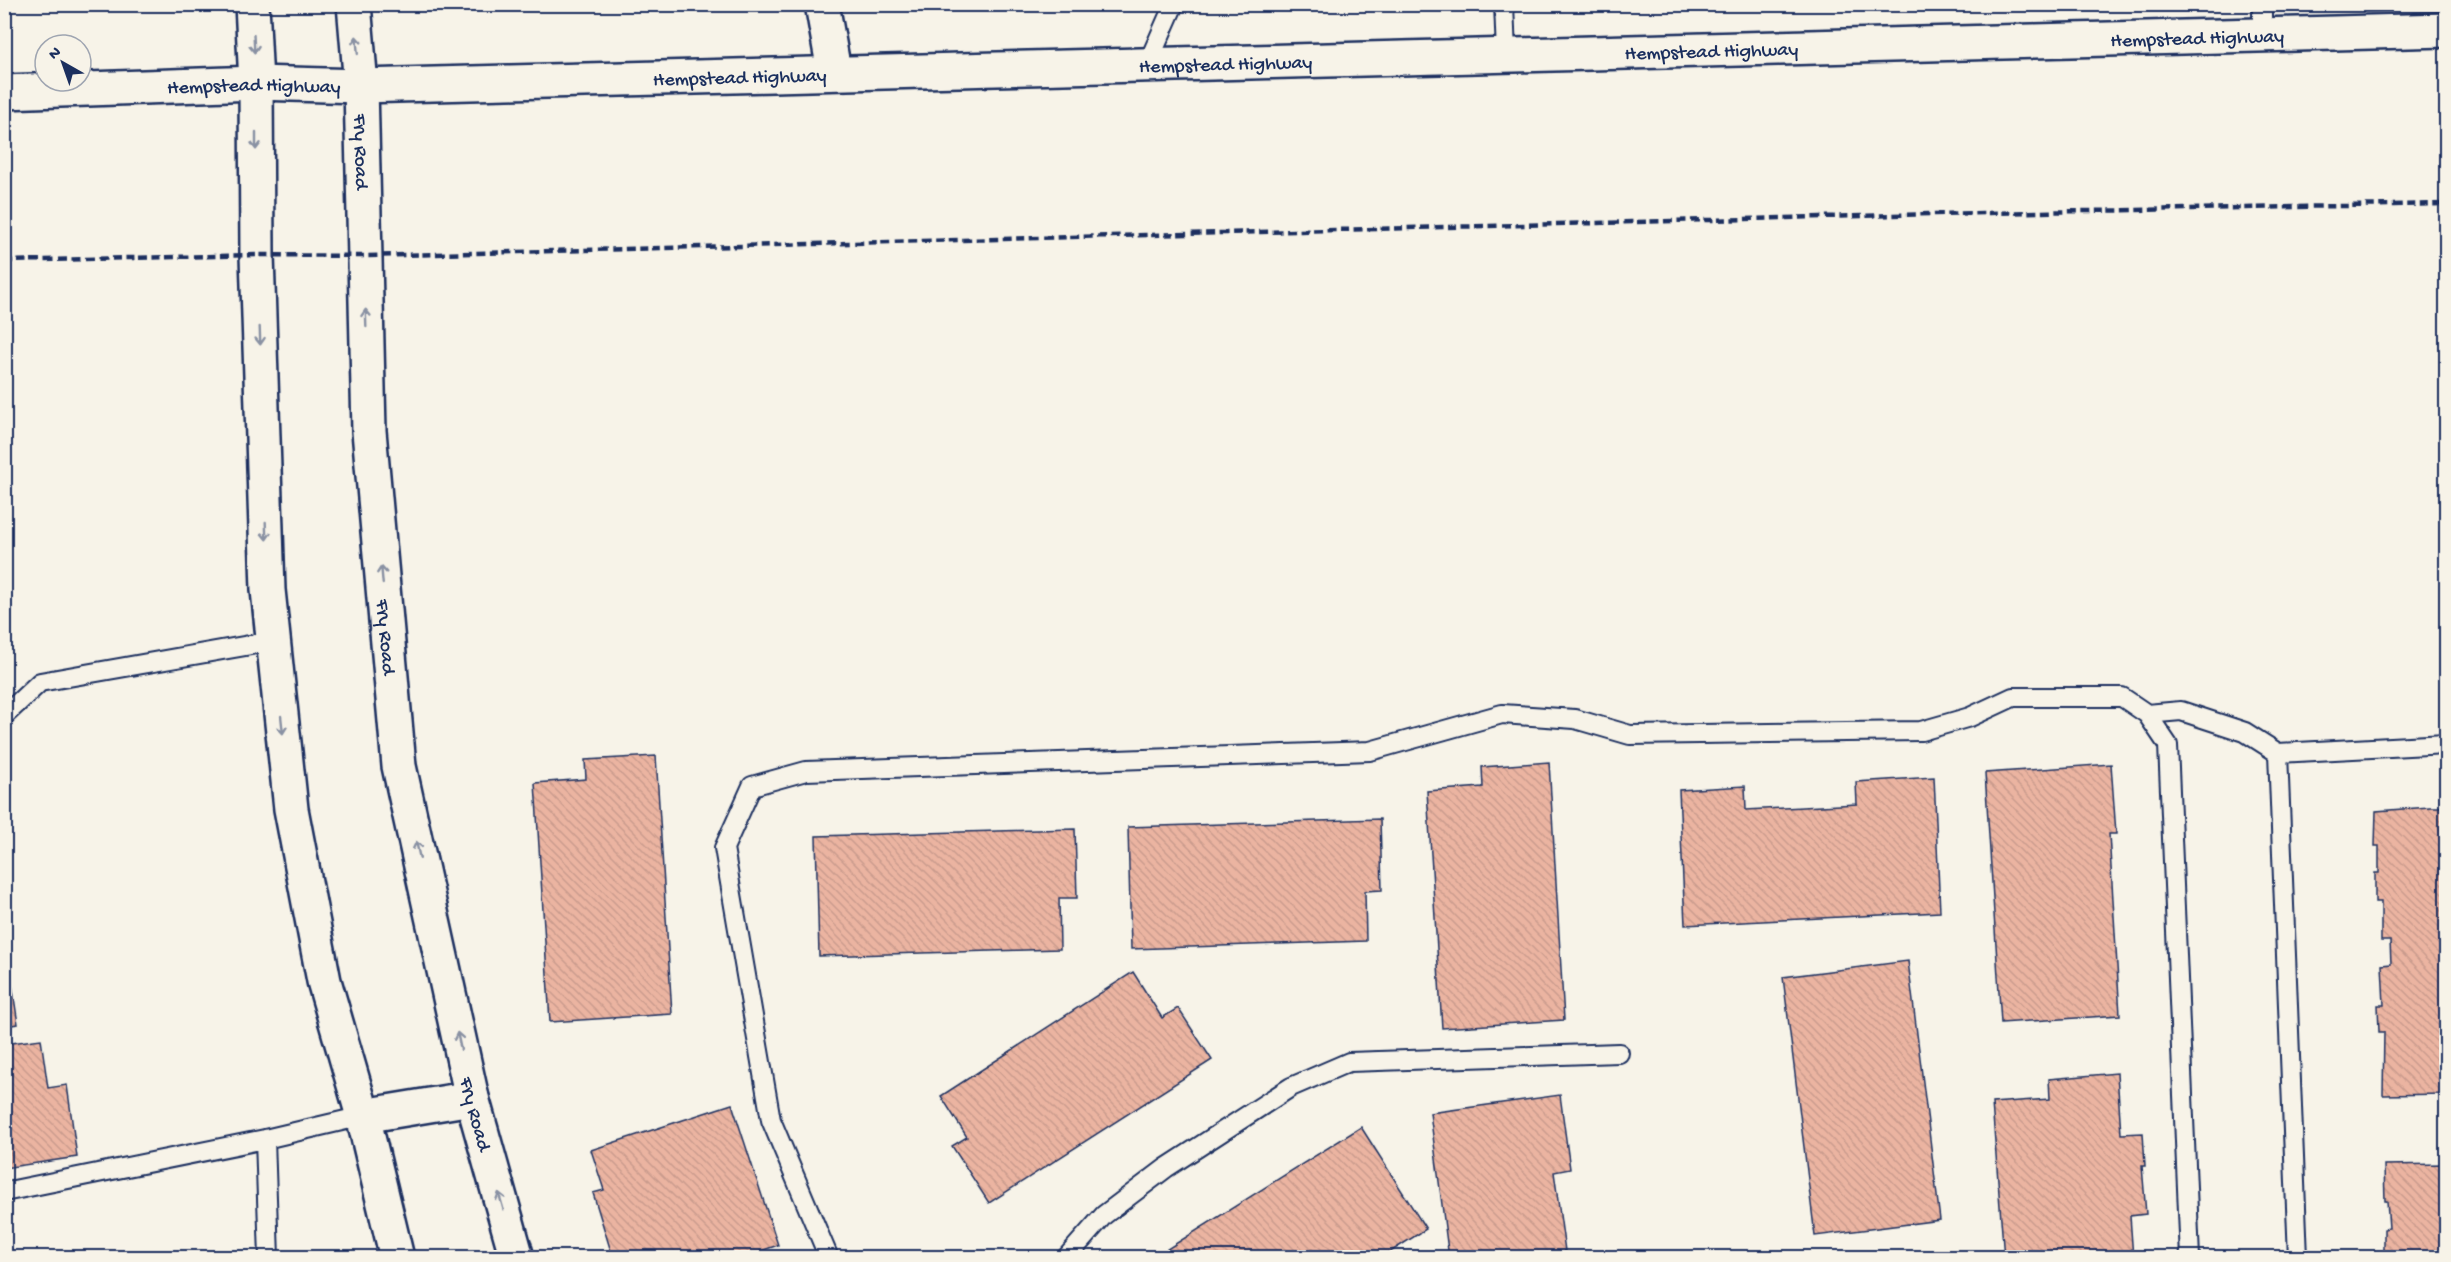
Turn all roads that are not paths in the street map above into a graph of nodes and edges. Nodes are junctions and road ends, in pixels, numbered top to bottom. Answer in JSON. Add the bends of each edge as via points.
{"nodes":[{"id":1,"x":252,"y":4,"type":"edge"},
{"id":2,"x":354,"y":4,"type":"edge"},
{"id":3,"x":822,"y":4,"type":"edge"},
{"id":4,"x":1173,"y":4,"type":"edge"},
{"id":5,"x":1504,"y":4,"type":"edge"},
{"id":6,"x":2262,"y":19,"type":"edge"},
{"id":7,"x":2446,"y":30,"type":"edge"},
{"id":8,"x":1506,"y":54,"type":"junction"},
{"id":9,"x":1148,"y":63,"type":"junction"},
{"id":10,"x":834,"y":71,"type":"junction"},
{"id":11,"x":256,"y":83,"type":"junction"},
{"id":12,"x":361,"y":86,"type":"junction"},
{"id":13,"x":4,"y":92,"type":"edge"},
{"id":14,"x":273,"y":641,"type":"junction"},
{"id":15,"x":2147,"y":714,"type":"junction"},
{"id":16,"x":4,"y":716,"type":"edge"},
{"id":17,"x":2446,"y":744,"type":"edge"},
{"id":18,"x":2278,"y":753,"type":"junction"},
{"id":19,"x":1619,"y":1053,"type":"dead end"},
{"id":20,"x":472,"y":1098,"type":"junction"},
{"id":21,"x":363,"y":1116,"type":"junction"},
{"id":22,"x":265,"y":1139,"type":"junction"},
{"id":23,"x":4,"y":1192,"type":"edge"},
{"id":24,"x":269,"y":1257,"type":"edge"},
{"id":25,"x":397,"y":1257,"type":"edge"},
{"id":26,"x":517,"y":1257,"type":"edge"},
{"id":27,"x":829,"y":1257,"type":"edge"},
{"id":28,"x":1066,"y":1257,"type":"edge"},
{"id":29,"x":2190,"y":1257,"type":"edge"},
{"id":30,"x":2298,"y":1257,"type":"edge"}],
"edges":[{"from":1,"to":11,"type":"main road","one_way":true},
{"from":12,"to":2,"type":"main road","name":"Fry Road","one_way":true},
{"from":3,"to":10,"type":"main road"},
{"from":4,"to":9,"type":"lane"},
{"from":5,"to":8,"type":"lane"},
{"from":6,"to":7,"type":"main road","name":"Hempstead Highway"},
{"from":6,"to":8,"type":"main road","name":"Hempstead Highway"},
{"from":8,"to":9,"type":"main road","name":"Hempstead Highway"},
{"from":9,"to":10,"type":"main road","name":"Hempstead Highway"},
{"from":10,"to":12,"type":"main road","name":"Hempstead Highway"},
{"from":11,"to":12,"type":"main road","name":"Hempstead Highway"},
{"from":11,"to":13,"type":"main road","name":"Hempstead Highway"},
{"from":11,"to":14,"type":"main road","one_way":true,"via":[[257,267]]},
{"from":20,"to":12,"type":"main road","name":"Fry Road","one_way":true,"via":[[399,766],[369,431]]},
{"from":14,"to":16,"type":"lane","via":[[40,682]]},
{"from":14,"to":21,"type":"main road","one_way":true,"via":[[291,809],[324,981]]},
{"from":15,"to":18,"type":"lane","via":[[2181,711],[2245,732]]},
{"from":15,"to":27,"type":"lane","via":[[2122,697],[2013,697],[1970,717],[1921,731],[1630,735],[1575,719],[1502,714],[1370,751],[806,771],[752,786],[724,848],[771,1120]]},
{"from":15,"to":29,"type":"lane","via":[[2168,746]]},
{"from":17,"to":18,"type":"lane"},
{"from":18,"to":30,"type":"lane"},
{"from":19,"to":28,"type":"lane","via":[[1349,1062],[1291,1087],[1166,1168],[1104,1215]]},
{"from":20,"to":21,"type":"main road"},
{"from":26,"to":20,"type":"main road","name":"Fry Road","one_way":true},
{"from":21,"to":22,"type":"lane"},
{"from":21,"to":25,"type":"main road"},
{"from":22,"to":23,"type":"lane"},
{"from":22,"to":24,"type":"lane"}]}
